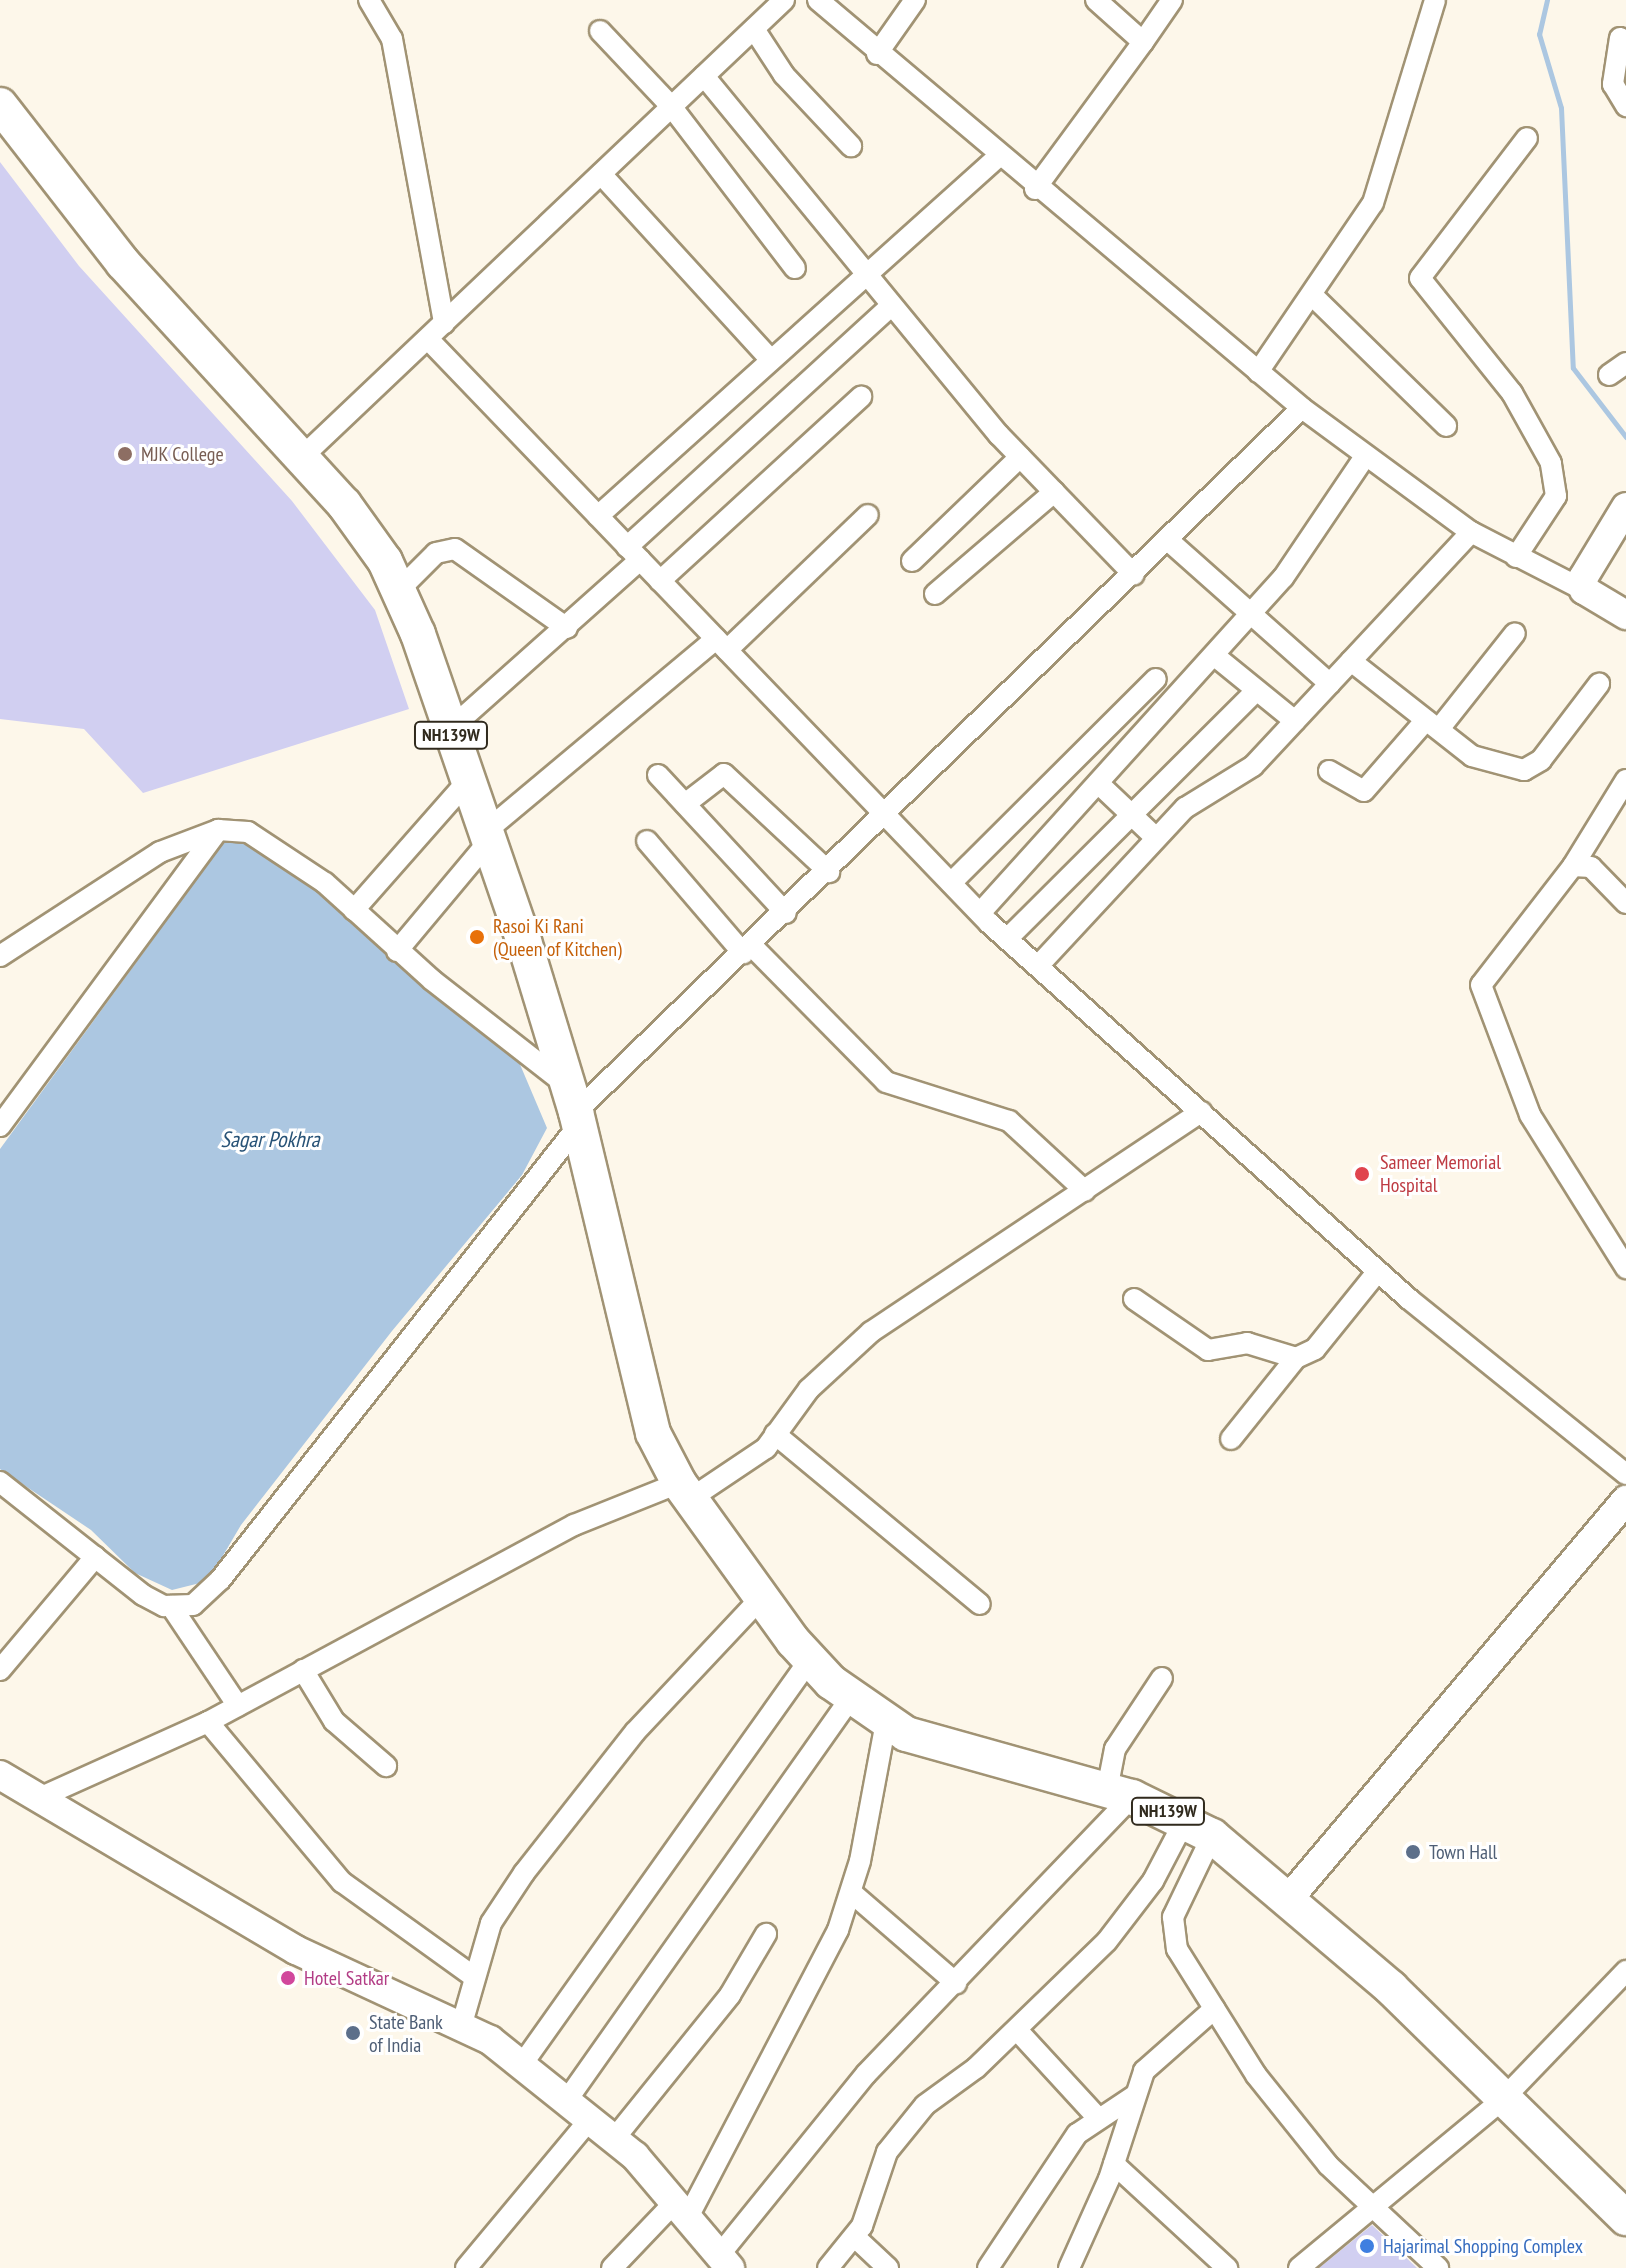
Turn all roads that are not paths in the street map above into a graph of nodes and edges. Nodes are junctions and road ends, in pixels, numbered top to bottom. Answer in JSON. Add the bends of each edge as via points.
{"nodes":[{"id":1,"x":369,"y":0,"type":"edge"},
{"id":2,"x":784,"y":0,"type":"edge"},
{"id":3,"x":818,"y":0,"type":"edge"},
{"id":4,"x":915,"y":0,"type":"edge"},
{"id":5,"x":1096,"y":0,"type":"edge"},
{"id":6,"x":1172,"y":0,"type":"edge"},
{"id":7,"x":1435,"y":0,"type":"edge"},
{"id":8,"x":754,"y":29,"type":"junction"},
{"id":9,"x":600,"y":31,"type":"dead end"},
{"id":10,"x":1620,"y":38,"type":"dead end"},
{"id":11,"x":1143,"y":42,"type":"junction"},
{"id":12,"x":877,"y":54,"type":"junction"},
{"id":13,"x":704,"y":76,"type":"junction"},
{"id":14,"x":0,"y":105,"type":"edge"},
{"id":15,"x":671,"y":106,"type":"junction"},
{"id":16,"x":1626,"y":106,"type":"edge"},
{"id":17,"x":1527,"y":138,"type":"dead end"},
{"id":18,"x":851,"y":146,"type":"dead end"},
{"id":19,"x":999,"y":156,"type":"junction"},
{"id":20,"x":601,"y":174,"type":"junction"},
{"id":21,"x":1035,"y":189,"type":"junction"},
{"id":22,"x":795,"y":268,"type":"dead end"},
{"id":23,"x":864,"y":277,"type":"junction"},
{"id":24,"x":1313,"y":296,"type":"junction"},
{"id":25,"x":890,"y":307,"type":"junction"},
{"id":26,"x":444,"y":323,"type":"junction"},
{"id":27,"x":428,"y":339,"type":"junction"},
{"id":28,"x":771,"y":360,"type":"junction"},
{"id":29,"x":1626,"y":363,"type":"edge"},
{"id":30,"x":1258,"y":372,"type":"junction"},
{"id":31,"x":1609,"y":375,"type":"dead end"},
{"id":32,"x":861,"y":397,"type":"dead end"},
{"id":33,"x":1302,"y":408,"type":"junction"},
{"id":34,"x":1446,"y":426,"type":"dead end"},
{"id":35,"x":1366,"y":455,"type":"junction"},
{"id":36,"x":1020,"y":457,"type":"junction"},
{"id":37,"x":300,"y":459,"type":"junction"},
{"id":38,"x":1054,"y":492,"type":"junction"},
{"id":39,"x":1626,"y":507,"type":"edge"},
{"id":40,"x":868,"y":515,"type":"dead end"},
{"id":41,"x":598,"y":516,"type":"junction"},
{"id":42,"x":1471,"y":532,"type":"junction"},
{"id":43,"x":1169,"y":541,"type":"junction"},
{"id":44,"x":634,"y":553,"type":"junction"},
{"id":45,"x":1516,"y":557,"type":"junction"},
{"id":46,"x":912,"y":561,"type":"dead end"},
{"id":47,"x":1134,"y":575,"type":"junction"},
{"id":48,"x":660,"y":581,"type":"junction"},
{"id":49,"x":399,"y":590,"type":"junction"},
{"id":50,"x":1584,"y":590,"type":"junction"},
{"id":51,"x":935,"y":594,"type":"dead end"},
{"id":52,"x":1626,"y":615,"type":"edge"},
{"id":53,"x":1249,"y":617,"type":"junction"},
{"id":54,"x":567,"y":628,"type":"junction"},
{"id":55,"x":1515,"y":633,"type":"dead end"},
{"id":56,"x":722,"y":645,"type":"junction"},
{"id":57,"x":1215,"y":656,"type":"junction"},
{"id":58,"x":1351,"y":661,"type":"junction"},
{"id":59,"x":1156,"y":679,"type":"dead end"},
{"id":60,"x":1330,"y":684,"type":"junction"},
{"id":61,"x":1599,"y":684,"type":"dead end"},
{"id":62,"x":1256,"y":691,"type":"junction"},
{"id":63,"x":1295,"y":721,"type":"junction"},
{"id":64,"x":1432,"y":724,"type":"junction"},
{"id":65,"x":449,"y":730,"type":"junction"},
{"id":66,"x":1329,"y":771,"type":"dead end"},
{"id":67,"x":658,"y":775,"type":"dead end"},
{"id":68,"x":1626,"y":780,"type":"edge"},
{"id":69,"x":466,"y":783,"type":"junction"},
{"id":70,"x":1098,"y":783,"type":"junction"},
{"id":71,"x":685,"y":804,"type":"junction"},
{"id":72,"x":1129,"y":814,"type":"junction"},
{"id":73,"x":887,"y":817,"type":"junction"},
{"id":74,"x":218,"y":830,"type":"junction"},
{"id":75,"x":486,"y":837,"type":"junction"},
{"id":76,"x":1156,"y":838,"type":"junction"},
{"id":77,"x":647,"y":841,"type":"dead end"},
{"id":78,"x":1573,"y":866,"type":"junction"},
{"id":79,"x":829,"y":872,"type":"junction"},
{"id":80,"x":951,"y":883,"type":"junction"},
{"id":81,"x":1626,"y":903,"type":"edge"},
{"id":82,"x":354,"y":910,"type":"junction"},
{"id":83,"x":786,"y":913,"type":"junction"},
{"id":84,"x":980,"y":913,"type":"junction"},
{"id":85,"x":1007,"y":939,"type":"junction"},
{"id":86,"x":747,"y":949,"type":"junction"},
{"id":87,"x":397,"y":951,"type":"junction"},
{"id":88,"x":0,"y":956,"type":"edge"},
{"id":89,"x":1038,"y":966,"type":"junction"},
{"id":90,"x":574,"y":1107,"type":"junction"},
{"id":91,"x":1201,"y":1112,"type":"junction"},
{"id":92,"x":0,"y":1126,"type":"edge"},
{"id":93,"x":1085,"y":1191,"type":"junction"},
{"id":94,"x":1626,"y":1268,"type":"edge"},
{"id":95,"x":1378,"y":1271,"type":"junction"},
{"id":96,"x":1134,"y":1299,"type":"dead end"},
{"id":97,"x":1296,"y":1358,"type":"junction"},
{"id":98,"x":775,"y":1434,"type":"junction"},
{"id":99,"x":1231,"y":1439,"type":"dead end"},
{"id":100,"x":1626,"y":1474,"type":"edge"},
{"id":101,"x":0,"y":1482,"type":"edge"},
{"id":102,"x":685,"y":1491,"type":"junction"},
{"id":103,"x":1626,"y":1500,"type":"edge"},
{"id":104,"x":95,"y":1557,"type":"junction"},
{"id":105,"x":761,"y":1598,"type":"junction"},
{"id":106,"x":980,"y":1604,"type":"dead end"},
{"id":107,"x":171,"y":1606,"type":"junction"},
{"id":108,"x":810,"y":1659,"type":"junction"},
{"id":109,"x":0,"y":1670,"type":"edge"},
{"id":110,"x":303,"y":1670,"type":"junction"},
{"id":111,"x":1162,"y":1678,"type":"dead end"},
{"id":112,"x":851,"y":1697,"type":"junction"},
{"id":113,"x":238,"y":1706,"type":"junction"},
{"id":114,"x":208,"y":1722,"type":"junction"},
{"id":115,"x":886,"y":1722,"type":"junction"},
{"id":116,"x":386,"y":1766,"type":"dead end"},
{"id":117,"x":0,"y":1775,"type":"edge"},
{"id":118,"x":1120,"y":1794,"type":"junction"},
{"id":119,"x":39,"y":1798,"type":"junction"},
{"id":120,"x":1199,"y":1828,"type":"junction"},
{"id":121,"x":852,"y":1893,"type":"junction"},
{"id":122,"x":1291,"y":1896,"type":"junction"},
{"id":123,"x":766,"y":1934,"type":"dead end"},
{"id":124,"x":1626,"y":1971,"type":"edge"},
{"id":125,"x":474,"y":1977,"type":"junction"},
{"id":126,"x":956,"y":1983,"type":"junction"},
{"id":127,"x":1214,"y":2009,"type":"junction"},
{"id":128,"x":461,"y":2027,"type":"junction"},
{"id":129,"x":1017,"y":2030,"type":"junction"},
{"id":130,"x":523,"y":2063,"type":"junction"},
{"id":131,"x":1134,"y":2096,"type":"junction"},
{"id":132,"x":1503,"y":2099,"type":"junction"},
{"id":133,"x":567,"y":2100,"type":"junction"},
{"id":134,"x":1097,"y":2117,"type":"junction"},
{"id":135,"x":590,"y":2119,"type":"junction"},
{"id":136,"x":614,"y":2139,"type":"junction"},
{"id":137,"x":1114,"y":2164,"type":"junction"},
{"id":138,"x":682,"y":2210,"type":"junction"},
{"id":139,"x":1374,"y":2210,"type":"junction"},
{"id":140,"x":1626,"y":2218,"type":"edge"},
{"id":141,"x":856,"y":2238,"type":"junction"},
{"id":142,"x":726,"y":2261,"type":"edge"},
{"id":143,"x":466,"y":2268,"type":"edge"},
{"id":144,"x":612,"y":2268,"type":"edge"},
{"id":145,"x":828,"y":2268,"type":"edge"},
{"id":146,"x":888,"y":2268,"type":"edge"},
{"id":147,"x":988,"y":2268,"type":"edge"},
{"id":148,"x":1069,"y":2268,"type":"edge"},
{"id":149,"x":1227,"y":2268,"type":"edge"},
{"id":150,"x":1299,"y":2268,"type":"edge"},
{"id":151,"x":1438,"y":2268,"type":"edge"}],
"edges":[{"from":1,"to":26,"type":"street","via":[[392,39]]},
{"from":2,"to":8,"type":"street"},
{"from":3,"to":12,"type":"street"},
{"from":4,"to":12,"type":"street"},
{"from":5,"to":11,"type":"street"},
{"from":6,"to":11,"type":"street"},
{"from":7,"to":24,"type":"street","via":[[1386,176]]},
{"from":8,"to":13,"type":"street"},
{"from":8,"to":18,"type":"street","via":[[784,75]]},
{"from":9,"to":15,"type":"street"},
{"from":10,"to":16,"type":"street","via":[[1613,84]]},
{"from":11,"to":21,"type":"street"},
{"from":12,"to":19,"type":"street"},
{"from":13,"to":15,"type":"street"},
{"from":13,"to":23,"type":"street"},
{"from":14,"to":37,"type":"highway","number":"NH139W","via":[[123,263]]},
{"from":15,"to":20,"type":"street"},
{"from":15,"to":22,"type":"street"},
{"from":17,"to":45,"type":"street","via":[[1420,278],[1512,393],[1551,463],[1556,496]]},
{"from":19,"to":21,"type":"street"},
{"from":19,"to":23,"type":"street"},
{"from":20,"to":26,"type":"street"},
{"from":20,"to":28,"type":"street"},
{"from":21,"to":30,"type":"street"},
{"from":23,"to":25,"type":"street"},
{"from":23,"to":28,"type":"street"},
{"from":24,"to":30,"type":"street"},
{"from":24,"to":34,"type":"street"},
{"from":25,"to":36,"type":"street"},
{"from":25,"to":44,"type":"street"},
{"from":26,"to":27,"type":"street"},
{"from":27,"to":37,"type":"street"},
{"from":27,"to":41,"type":"street"},
{"from":28,"to":41,"type":"street"},
{"from":29,"to":31,"type":"street"},
{"from":30,"to":33,"type":"street"},
{"from":32,"to":48,"type":"street"},
{"from":33,"to":35,"type":"street"},
{"from":33,"to":43,"type":"street"},
{"from":35,"to":42,"type":"street"},
{"from":35,"to":53,"type":"street"},
{"from":36,"to":38,"type":"street"},
{"from":36,"to":46,"type":"street"},
{"from":37,"to":49,"type":"highway","number":"NH139W","via":[[366,533]]},
{"from":38,"to":47,"type":"street"},
{"from":38,"to":51,"type":"street"},
{"from":39,"to":50,"type":"street","via":[[1586,568]]},
{"from":40,"to":56,"type":"street"},
{"from":41,"to":44,"type":"street"},
{"from":42,"to":45,"type":"street"},
{"from":42,"to":58,"type":"street"},
{"from":43,"to":47,"type":"street"},
{"from":43,"to":53,"type":"street"},
{"from":44,"to":48,"type":"street"},
{"from":44,"to":54,"type":"street"},
{"from":45,"to":50,"type":"street"},
{"from":47,"to":73,"type":"street"},
{"from":48,"to":56,"type":"street"},
{"from":49,"to":54,"type":"street","via":[[436,553],[455,549]]},
{"from":49,"to":65,"type":"highway","number":"NH139W"},
{"from":50,"to":52,"type":"street"},
{"from":53,"to":57,"type":"street"},
{"from":53,"to":60,"type":"street"},
{"from":54,"to":65,"type":"street"},
{"from":55,"to":64,"type":"street"},
{"from":56,"to":73,"type":"street"},
{"from":56,"to":75,"type":"street"},
{"from":57,"to":62,"type":"street"},
{"from":57,"to":70,"type":"street"},
{"from":58,"to":60,"type":"street"},
{"from":58,"to":64,"type":"street"},
{"from":59,"to":80,"type":"street"},
{"from":60,"to":63,"type":"street"},
{"from":61,"to":64,"type":"street","via":[[1532,769],[1480,760]]},
{"from":62,"to":63,"type":"street"},
{"from":62,"to":72,"type":"street"},
{"from":63,"to":76,"type":"street","via":[[1245,773],[1185,808]]},
{"from":64,"to":66,"type":"street","via":[[1364,791]]},
{"from":65,"to":69,"type":"highway","number":"NH139W"},
{"from":67,"to":71,"type":"street"},
{"from":68,"to":78,"type":"street"},
{"from":69,"to":75,"type":"highway","number":"NH139W"},
{"from":69,"to":82,"type":"street","via":[[390,861]]},
{"from":70,"to":72,"type":"street"},
{"from":70,"to":84,"type":"street"},
{"from":71,"to":79,"type":"street","via":[[724,774]]},
{"from":71,"to":83,"type":"street"},
{"from":72,"to":76,"type":"street"},
{"from":72,"to":85,"type":"street"},
{"from":73,"to":79,"type":"street"},
{"from":73,"to":80,"type":"street"},
{"from":74,"to":82,"type":"street","via":[[264,838]]},
{"from":74,"to":88,"type":"street","via":[[160,852]]},
{"from":74,"to":92,"type":"street"},
{"from":75,"to":87,"type":"street"},
{"from":75,"to":90,"type":"highway","number":"NH139W"},
{"from":76,"to":89,"type":"street"},
{"from":77,"to":86,"type":"street"},
{"from":78,"to":81,"type":"street","via":[[1591,867]]},
{"from":78,"to":94,"type":"street","via":[[1481,985],[1530,1115]]},
{"from":79,"to":83,"type":"street"},
{"from":80,"to":84,"type":"street"},
{"from":82,"to":87,"type":"street"},
{"from":83,"to":86,"type":"street"},
{"from":84,"to":85,"type":"street"},
{"from":85,"to":89,"type":"street"},
{"from":86,"to":90,"type":"street"},
{"from":86,"to":93,"type":"street","via":[[886,1082],[1009,1121]]},
{"from":87,"to":90,"type":"street"},
{"from":89,"to":91,"type":"street"},
{"from":90,"to":102,"type":"highway","number":"NH139W","via":[[640,1397]]},
{"from":90,"to":107,"type":"street","via":[[220,1580],[193,1605]]},
{"from":91,"to":93,"type":"street"},
{"from":91,"to":95,"type":"street"},
{"from":93,"to":98,"type":"street","via":[[871,1332],[809,1389]]},
{"from":95,"to":97,"type":"street","via":[[1315,1349]]},
{"from":95,"to":100,"type":"street"},
{"from":96,"to":97,"type":"street","via":[[1208,1350],[1247,1343]]},
{"from":97,"to":99,"type":"street"},
{"from":98,"to":102,"type":"street","via":[[756,1457]]},
{"from":98,"to":106,"type":"street"},
{"from":101,"to":104,"type":"street"},
{"from":102,"to":105,"type":"highway","number":"NH139W"},
{"from":102,"to":110,"type":"street","via":[[574,1525]]},
{"from":103,"to":122,"type":"street"},
{"from":104,"to":107,"type":"street","via":[[143,1595]]},
{"from":104,"to":109,"type":"street"},
{"from":105,"to":108,"type":"highway","number":"NH139W"},
{"from":105,"to":125,"type":"street","via":[[562,1818],[491,1923]]},
{"from":107,"to":113,"type":"street"},
{"from":108,"to":112,"type":"highway","number":"NH139W"},
{"from":108,"to":130,"type":"street"},
{"from":110,"to":113,"type":"street"},
{"from":110,"to":116,"type":"street","via":[[334,1721]]},
{"from":111,"to":118,"type":"street","via":[[1115,1749]]},
{"from":112,"to":115,"type":"highway","number":"NH139W"},
{"from":112,"to":133,"type":"street"},
{"from":113,"to":114,"type":"street"},
{"from":114,"to":119,"type":"street"},
{"from":114,"to":125,"type":"street","via":[[342,1882]]},
{"from":115,"to":118,"type":"highway","number":"NH139W","via":[[951,1752]]},
{"from":115,"to":121,"type":"street"},
{"from":117,"to":119,"type":"street"},
{"from":118,"to":120,"type":"highway","number":"NH139W"},
{"from":118,"to":126,"type":"street"},
{"from":119,"to":128,"type":"street","via":[[296,1950]]},
{"from":120,"to":122,"type":"highway","number":"NH139W"},
{"from":120,"to":127,"type":"street","via":[[1171,1932]]},
{"from":120,"to":129,"type":"street","via":[[1135,1909]]},
{"from":121,"to":126,"type":"street"},
{"from":121,"to":138,"type":"street"},
{"from":122,"to":132,"type":"highway","number":"NH139W"},
{"from":123,"to":136,"type":"street","via":[[736,1987]]},
{"from":124,"to":132,"type":"street"},
{"from":125,"to":128,"type":"street"},
{"from":126,"to":142,"type":"street","via":[[848,2094]]},
{"from":127,"to":131,"type":"street","via":[[1151,2060]]},
{"from":127,"to":139,"type":"street","via":[[1282,2109]]},
{"from":128,"to":130,"type":"street"},
{"from":129,"to":134,"type":"street"},
{"from":129,"to":141,"type":"street","via":[[925,2105],[887,2152]]},
{"from":130,"to":133,"type":"street"},
{"from":131,"to":134,"type":"street"},
{"from":131,"to":137,"type":"street"},
{"from":132,"to":139,"type":"street"},
{"from":132,"to":140,"type":"highway","number":"NH139W"},
{"from":133,"to":135,"type":"street"},
{"from":134,"to":147,"type":"street","via":[[1077,2134]]},
{"from":135,"to":136,"type":"street"},
{"from":135,"to":143,"type":"street"},
{"from":136,"to":138,"type":"street"},
{"from":137,"to":148,"type":"street"},
{"from":137,"to":149,"type":"street"},
{"from":138,"to":142,"type":"street"},
{"from":138,"to":144,"type":"street"},
{"from":139,"to":150,"type":"street"},
{"from":139,"to":151,"type":"street"},
{"from":141,"to":145,"type":"street"},
{"from":141,"to":146,"type":"street"}]}
